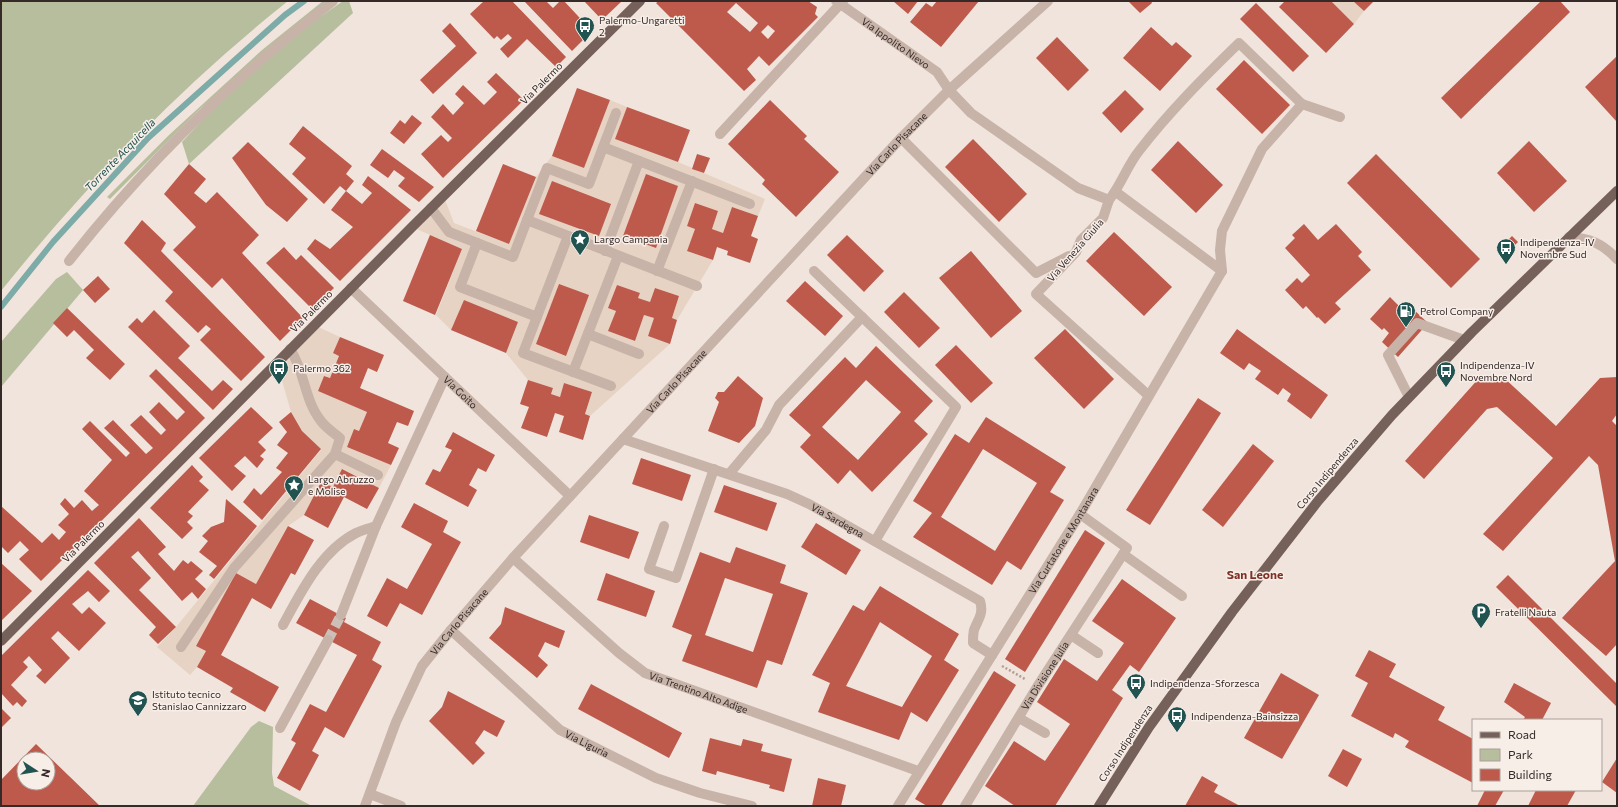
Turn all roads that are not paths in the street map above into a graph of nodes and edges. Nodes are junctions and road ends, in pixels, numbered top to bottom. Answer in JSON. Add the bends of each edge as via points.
{"nodes":[{"id":1,"x":333,"y":1,"type":"edge"},
{"id":2,"x":640,"y":1,"type":"edge"},
{"id":3,"x":1048,"y":1,"type":"edge"},
{"id":4,"x":840,"y":2,"type":"edge"},
{"id":5,"x":949,"y":90,"type":"junction"},
{"id":6,"x":1302,"y":104,"type":"junction"},
{"id":7,"x":616,"y":113,"type":"dead end"},
{"id":8,"x":1340,"y":117,"type":"dead end"},
{"id":9,"x":720,"y":134,"type":"dead end"},
{"id":10,"x":901,"y":138,"type":"junction"},
{"id":11,"x":603,"y":147,"type":"junction"},
{"id":12,"x":640,"y":161,"type":"junction"},
{"id":13,"x":692,"y":181,"type":"junction"},
{"id":14,"x":1617,"y":191,"type":"edge"},
{"id":15,"x":1112,"y":196,"type":"junction"},
{"id":16,"x":750,"y":204,"type":"dead end"},
{"id":17,"x":431,"y":208,"type":"junction"},
{"id":18,"x":527,"y":220,"type":"junction"},
{"id":19,"x":568,"y":236,"type":"junction"},
{"id":20,"x":1569,"y":237,"type":"junction"},
{"id":21,"x":477,"y":243,"type":"junction"},
{"id":22,"x":605,"y":251,"type":"junction"},
{"id":23,"x":1076,"y":252,"type":"junction"},
{"id":24,"x":618,"y":256,"type":"junction"},
{"id":25,"x":1617,"y":259,"type":"edge"},
{"id":26,"x":69,"y":261,"type":"dead end"},
{"id":27,"x":657,"y":271,"type":"junction"},
{"id":28,"x":814,"y":271,"type":"dead end"},
{"id":29,"x":1222,"y":271,"type":"junction"},
{"id":30,"x":697,"y":286,"type":"dead end"},
{"id":31,"x":351,"y":288,"type":"junction"},
{"id":32,"x":537,"y":317,"type":"junction"},
{"id":33,"x":862,"y":317,"type":"junction"},
{"id":34,"x":588,"y":334,"type":"junction"},
{"id":35,"x":1464,"y":340,"type":"junction"},
{"id":36,"x":290,"y":349,"type":"junction"},
{"id":37,"x":639,"y":354,"type":"dead end"},
{"id":38,"x":573,"y":372,"type":"junction"},
{"id":39,"x":445,"y":377,"type":"junction"},
{"id":40,"x":611,"y":386,"type":"dead end"},
{"id":41,"x":1148,"y":395,"type":"junction"},
{"id":42,"x":1409,"y":397,"type":"junction"},
{"id":43,"x":623,"y":439,"type":"junction"},
{"id":44,"x":335,"y":454,"type":"junction"},
{"id":45,"x":714,"y":469,"type":"junction"},
{"id":46,"x":729,"y":474,"type":"junction"},
{"id":47,"x":378,"y":475,"type":"dead end"},
{"id":48,"x":570,"y":496,"type":"junction"},
{"id":49,"x":1080,"y":514,"type":"junction"},
{"id":50,"x":376,"y":526,"type":"junction"},
{"id":51,"x":664,"y":526,"type":"dead end"},
{"id":52,"x":875,"y":542,"type":"junction"},
{"id":53,"x":1125,"y":551,"type":"junction"},
{"id":54,"x":513,"y":558,"type":"junction"},
{"id":55,"x":1182,"y":596,"type":"dead end"},
{"id":56,"x":341,"y":615,"type":"tunnel mouth"},
{"id":57,"x":283,"y":625,"type":"dead end"},
{"id":58,"x":451,"y":630,"type":"junction"},
{"id":59,"x":1071,"y":635,"type":"junction"},
{"id":60,"x":328,"y":640,"type":"tunnel mouth"},
{"id":61,"x":1,"y":641,"type":"edge"},
{"id":62,"x":181,"y":647,"type":"dead end"},
{"id":63,"x":1098,"y":653,"type":"dead end"},
{"id":64,"x":991,"y":657,"type":"junction"},
{"id":65,"x":1019,"y":718,"type":"junction"},
{"id":66,"x":280,"y":728,"type":"dead end"},
{"id":67,"x":1044,"y":733,"type":"dead end"},
{"id":68,"x":918,"y":771,"type":"junction"},
{"id":69,"x":370,"y":794,"type":"junction"},
{"id":70,"x":969,"y":805,"type":"edge"},
{"id":71,"x":365,"y":806,"type":"edge"},
{"id":72,"x":401,"y":806,"type":"edge"},
{"id":73,"x":752,"y":806,"type":"edge"},
{"id":74,"x":898,"y":806,"type":"edge"},
{"id":75,"x":1099,"y":806,"type":"edge"}],
"edges":[{"from":1,"to":26,"type":"street","via":[[280,43],[185,129],[105,216]]},
{"from":2,"to":17,"type":"main road","name":"Via Palermo"},
{"from":3,"to":5,"type":"street","name":"Via Carlo Pisacane"},
{"from":4,"to":5,"type":"street","name":"Via Ippolito Nievo","via":[[937,72]]},
{"from":4,"to":9,"type":"street"},
{"from":5,"to":10,"type":"street","name":"Via Carlo Pisacane"},
{"from":5,"to":15,"type":"street","via":[[971,113],[1078,188]]},
{"from":6,"to":8,"type":"street"},
{"from":6,"to":15,"type":"street","name":"Via Venezia Giulia","via":[[1240,43],[1201,80],[1138,152]]},
{"from":6,"to":29,"type":"street","via":[[1262,149],[1222,231]]},
{"from":7,"to":11,"type":"street"},
{"from":10,"to":23,"type":"street","via":[[1036,273]]},
{"from":10,"to":43,"type":"street","name":"Via Carlo Pisacane"},
{"from":11,"to":12,"type":"street"},
{"from":11,"to":18,"type":"street","via":[[589,184],[547,168]]},
{"from":12,"to":13,"type":"street"},
{"from":12,"to":22,"type":"street"},
{"from":13,"to":16,"type":"street"},
{"from":13,"to":27,"type":"street"},
{"from":14,"to":20,"type":"main road","name":"Corso Indipendenza"},
{"from":15,"to":23,"type":"street","name":"Via Venezia Giulia","via":[[1103,218],[1082,240]]},
{"from":15,"to":29,"type":"street"},
{"from":17,"to":21,"type":"street","via":[[449,232]]},
{"from":17,"to":31,"type":"main road","name":"Via Palermo"},
{"from":18,"to":19,"type":"street"},
{"from":18,"to":21,"type":"street","via":[[513,257]]},
{"from":19,"to":22,"type":"street"},
{"from":19,"to":32,"type":"street"},
{"from":20,"to":25,"type":"street","via":[[1597,242]]},
{"from":20,"to":35,"type":"main road","name":"Corso Indipendenza"},
{"from":21,"to":32,"type":"street","via":[[460,287]]},
{"from":22,"to":24,"type":"street"},
{"from":23,"to":41,"type":"street","name":"Via Venezia Giulia","via":[[1036,294]]},
{"from":24,"to":27,"type":"street"},
{"from":24,"to":34,"type":"street"},
{"from":27,"to":30,"type":"street"},
{"from":28,"to":33,"type":"street"},
{"from":29,"to":41,"type":"street","name":"Via Curtatone e Montanara"},
{"from":31,"to":36,"type":"main road","name":"Via Palermo"},
{"from":31,"to":39,"type":"street","name":"Via Goito"},
{"from":32,"to":38,"type":"street","via":[[523,353]]},
{"from":33,"to":46,"type":"street","via":[[779,405],[766,430]]},
{"from":33,"to":52,"type":"street","via":[[956,406]]},
{"from":34,"to":37,"type":"street"},
{"from":34,"to":38,"type":"street"},
{"from":35,"to":42,"type":"main road","name":"Corso Indipendenza"},
{"from":35,"to":42,"type":"street","via":[[1417,323],[1388,355]]},
{"from":36,"to":44,"type":"street","via":[[296,357],[308,398],[321,422],[340,438]]},
{"from":36,"to":61,"type":"main road","name":"Via Palermo"},
{"from":38,"to":40,"type":"street"},
{"from":39,"to":48,"type":"street","name":"Via Goito"},
{"from":39,"to":50,"type":"street"},
{"from":41,"to":49,"type":"street","name":"Via Curtatone e Montanara"},
{"from":42,"to":75,"type":"main road","name":"Corso Indipendenza","via":[[1318,501],[1232,612],[1149,727]]},
{"from":43,"to":45,"type":"street","name":"Via Sardegna"},
{"from":43,"to":48,"type":"street","name":"Via Carlo Pisacane"},
{"from":44,"to":47,"type":"street"},
{"from":44,"to":62,"type":"street","via":[[234,568]]},
{"from":45,"to":46,"type":"street","name":"Via Sardegna"},
{"from":45,"to":51,"type":"street","via":[[676,578],[649,569]]},
{"from":46,"to":52,"type":"street","name":"Via Sardegna","via":[[809,504]]},
{"from":48,"to":54,"type":"street","name":"Via Carlo Pisacane"},
{"from":49,"to":53,"type":"street"},
{"from":49,"to":64,"type":"street","name":"Via Curtatone e Montanara"},
{"from":50,"to":56,"type":"street"},
{"from":50,"to":57,"type":"street","via":[[356,533],[342,542],[326,558],[302,590]]},
{"from":52,"to":64,"type":"street","name":"Via Sardegna","via":[[980,601],[983,608],[974,630],[973,643]]},
{"from":53,"to":55,"type":"street"},
{"from":53,"to":59,"type":"street","name":"Via Divisione Julia"},
{"from":54,"to":58,"type":"street","name":"Via Carlo Pisacane"},
{"from":54,"to":68,"type":"street","name":"Via Trentino Alto Adige","via":[[645,673]]},
{"from":58,"to":69,"type":"street","name":"Via Carlo Pisacane","via":[[422,666],[396,722]]},
{"from":58,"to":73,"type":"street","name":"Via Liguria","via":[[560,730],[656,778],[700,793]]},
{"from":59,"to":63,"type":"street"},
{"from":59,"to":65,"type":"street","name":"Via Divisione Julia"},
{"from":60,"to":66,"type":"street"},
{"from":64,"to":68,"type":"street","name":"Via Curtatone e Montanara"},
{"from":65,"to":67,"type":"street"},
{"from":65,"to":70,"type":"street","name":"Via Divisione Julia"},
{"from":68,"to":74,"type":"street","name":"Via Curtatone e Montanara"},
{"from":69,"to":71,"type":"street","name":"Via Carlo Pisacane"},
{"from":69,"to":72,"type":"street"}]}
